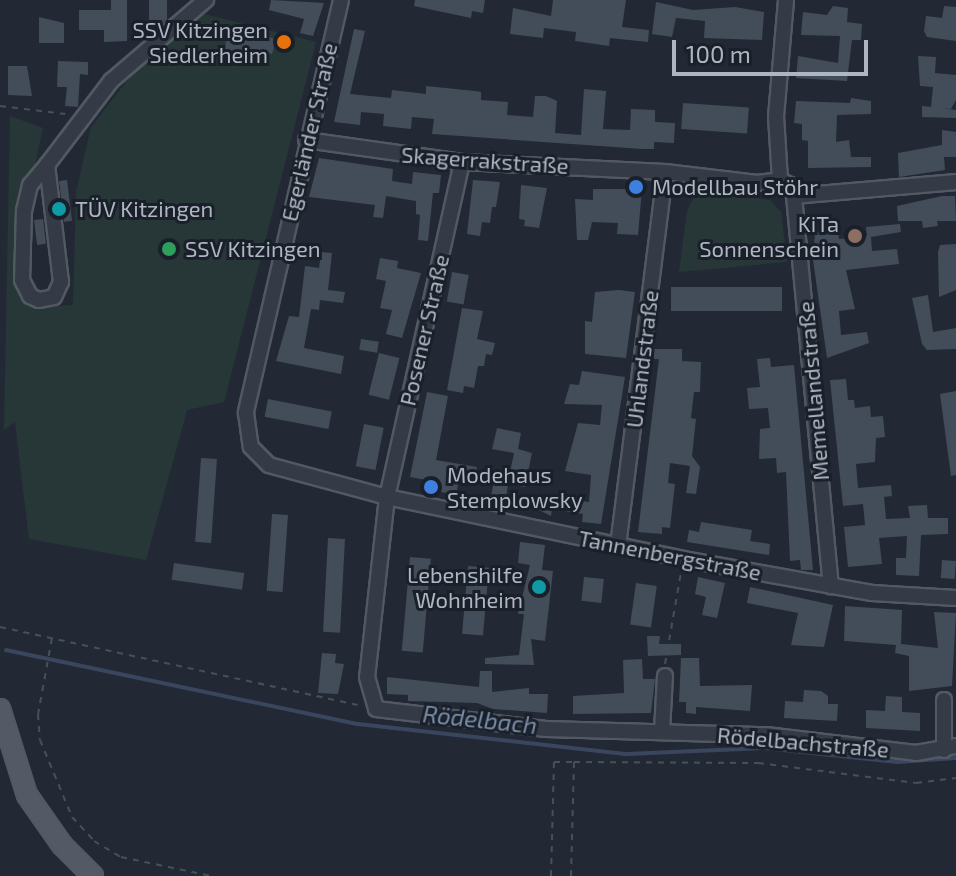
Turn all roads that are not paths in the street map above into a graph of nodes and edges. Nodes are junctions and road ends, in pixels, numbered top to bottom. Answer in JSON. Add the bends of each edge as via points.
{"nodes":[{"id":1,"x":206,"y":0,"type":"edge"},
{"id":2,"x":341,"y":0,"type":"edge"},
{"id":3,"x":786,"y":0,"type":"edge"},
{"id":4,"x":306,"y":140,"type":"junction"},
{"id":5,"x":462,"y":162,"type":"junction"},
{"id":6,"x":47,"y":165,"type":"junction"},
{"id":7,"x":665,"y":172,"type":"junction"},
{"id":8,"x":780,"y":180,"type":"junction"},
{"id":9,"x":956,"y":182,"type":"edge"},
{"id":10,"x":794,"y":196,"type":"junction"},
{"id":11,"x":387,"y":497,"type":"junction"},
{"id":12,"x":618,"y":546,"type":"junction"},
{"id":13,"x":831,"y":586,"type":"junction"},
{"id":14,"x":956,"y":598,"type":"edge"},
{"id":15,"x":665,"y":676,"type":"road end"},
{"id":16,"x":944,"y":700,"type":"dead end"},
{"id":17,"x":0,"y":709,"type":"edge"},
{"id":18,"x":662,"y":731,"type":"junction"},
{"id":19,"x":950,"y":748,"type":"edge"},
{"id":20,"x":3,"y":749,"type":"edge"},
{"id":21,"x":93,"y":876,"type":"edge"}],
"edges":[{"from":1,"to":6,"type":"street","via":[[142,50]]},
{"from":2,"to":4,"type":"street","name":"Egerländer Straße"},
{"from":3,"to":8,"type":"street","via":[[776,117]]},
{"from":4,"to":5,"type":"street","name":"Skagerrakstraße"},
{"from":4,"to":11,"type":"street","name":"Egerländer Straße","via":[[245,428],[251,447],[269,465]]},
{"from":5,"to":7,"type":"street","name":"Skagerrakstraße"},
{"from":5,"to":11,"type":"street","name":"Posener Straße"},
{"from":6,"to":6,"type":"street","via":[[61,282],[54,297],[39,300],[30,296],[22,280],[24,210],[30,185]]},
{"from":7,"to":8,"type":"street","name":"Skagerrakstraße","via":[[757,183]]},
{"from":7,"to":12,"type":"street","name":"Uhlandstraße"},
{"from":8,"to":10,"type":"street","via":[[790,185]]},
{"from":9,"to":10,"type":"street"},
{"from":10,"to":13,"type":"street","name":"Memellandstraße"},
{"from":11,"to":12,"type":"street","name":"Tannenbergstraße"},
{"from":11,"to":18,"type":"street","name":"Rödelbachstraße","via":[[367,677],[376,709],[546,729]]},
{"from":12,"to":13,"type":"street","name":"Tannenbergstraße"},
{"from":13,"to":14,"type":"street","name":"Tannenbergstraße"},
{"from":15,"to":18,"type":"street"},
{"from":16,"to":19,"type":"street","name":"Rödelbachstraße"},
{"from":17,"to":20,"type":"main road"},
{"from":18,"to":19,"type":"street","name":"Rödelbachstraße","via":[[766,735],[916,753]]},
{"from":20,"to":21,"type":"main road","via":[[36,810]]}]}
